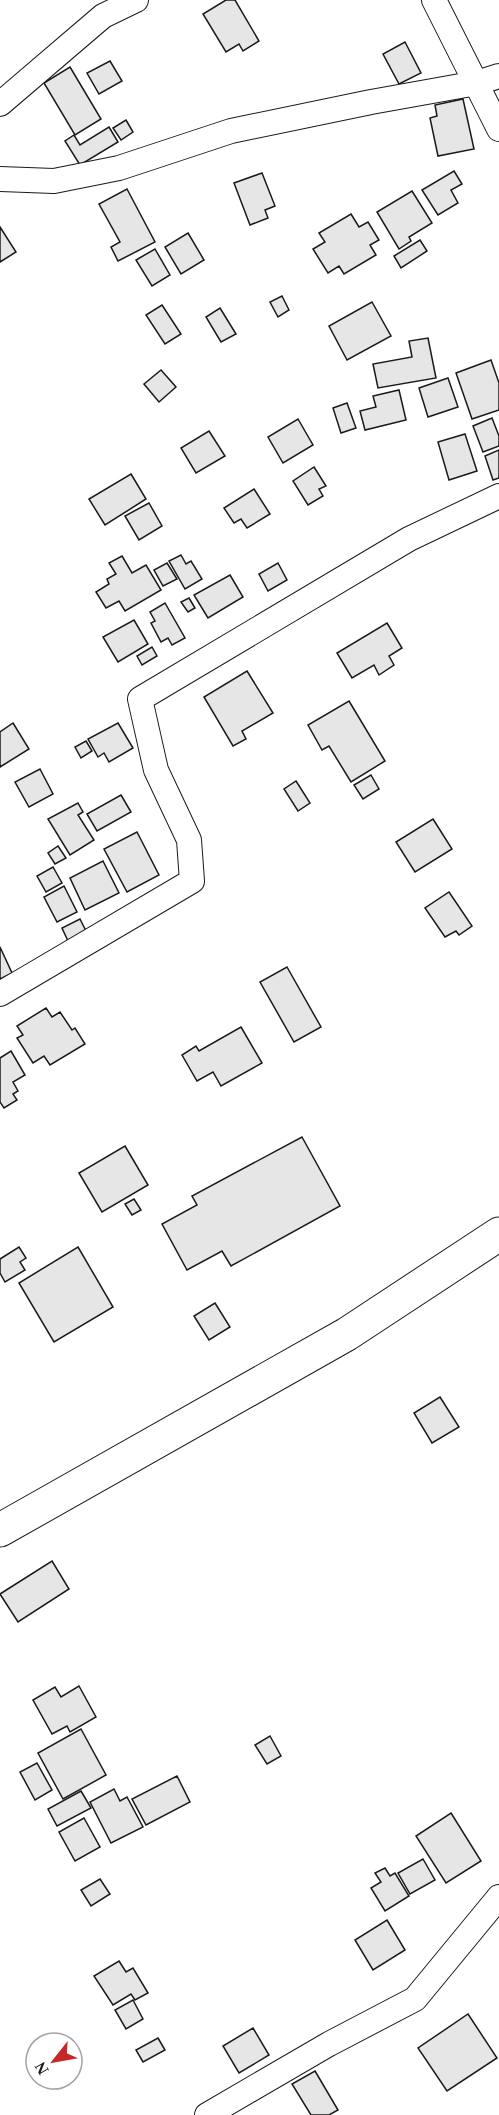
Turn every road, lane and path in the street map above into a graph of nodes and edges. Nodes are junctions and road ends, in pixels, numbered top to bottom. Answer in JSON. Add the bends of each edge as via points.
{"nodes":[{"id":1,"x":136,"y":0,"type":"edge"},
{"id":2,"x":434,"y":0,"type":"edge"},
{"id":3,"x":488,"y":79,"type":"edge"},
{"id":4,"x":0,"y":104,"type":"edge"},
{"id":5,"x":499,"y":129,"type":"edge"},
{"id":6,"x":0,"y":179,"type":"edge"},
{"id":7,"x":499,"y":496,"type":"edge"},
{"id":8,"x":0,"y":994,"type":"edge"},
{"id":9,"x":499,"y":1234,"type":"edge"},
{"id":10,"x":0,"y":1530,"type":"edge"},
{"id":11,"x":499,"y":1897,"type":"edge"},
{"id":12,"x":207,"y":2115,"type":"edge"}],
"edges":[{"from":1,"to":4,"type":"street","via":[[103,16]]},
{"from":2,"to":3,"type":"street"},
{"from":3,"to":5,"type":"street"},
{"from":3,"to":6,"type":"street","via":[[231,131],[119,168],[54,181]]},
{"from":7,"to":8,"type":"street","via":[[410,539],[140,699],[156,770],[189,840],[192,881]]},
{"from":9,"to":10,"type":"main road","via":[[347,1334]]},
{"from":11,"to":12,"type":"street","via":[[415,1999]]}]}
